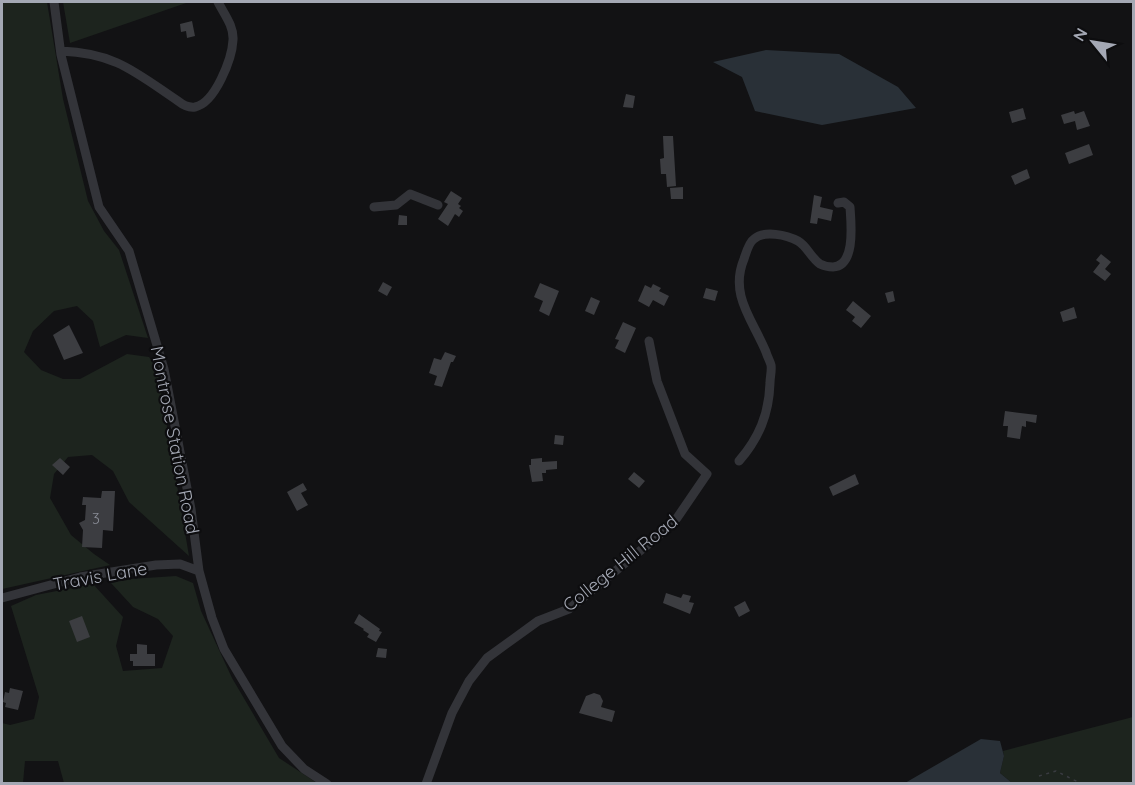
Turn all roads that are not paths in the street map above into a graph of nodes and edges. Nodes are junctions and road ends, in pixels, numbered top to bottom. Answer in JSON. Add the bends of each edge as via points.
{"nodes":[{"id":1,"x":54,"y":2,"type":"edge"},
{"id":2,"x":218,"y":2,"type":"edge"},
{"id":3,"x":61,"y":51,"type":"junction"},
{"id":4,"x":838,"y":203,"type":"dead end"},
{"id":5,"x":438,"y":205,"type":"dead end"},
{"id":6,"x":374,"y":207,"type":"dead end"},
{"id":7,"x":649,"y":341,"type":"dead end"},
{"id":8,"x":739,"y":461,"type":"dead end"},
{"id":9,"x":199,"y":571,"type":"junction"},
{"id":10,"x":2,"y":598,"type":"edge"},
{"id":11,"x":327,"y":783,"type":"edge"},
{"id":12,"x":426,"y":783,"type":"edge"}],
"edges":[{"from":1,"to":3,"type":"street","name":"Montrose Station Road"},
{"from":2,"to":3,"type":"street","via":[[231,25],[233,40],[214,92],[196,107],[186,106],[124,64],[96,55]]},
{"from":3,"to":9,"type":"street","name":"Montrose Station Road","via":[[99,207],[129,250],[164,369]]},
{"from":4,"to":8,"type":"street","via":[[850,207],[851,232],[845,261],[838,266],[821,265],[799,242],[774,235],[752,239],[742,262],[738,286],[746,314],[771,365],[766,416],[752,446]]},
{"from":5,"to":6,"type":"street","via":[[410,194],[396,205]]},
{"from":7,"to":12,"type":"street","name":"College Hill Road","via":[[657,381],[685,454],[707,474],[677,518],[657,537],[568,609],[538,621],[487,658],[452,713]]},
{"from":9,"to":10,"type":"street","name":"Travis Lane","via":[[180,564],[156,565],[80,577]]},
{"from":9,"to":11,"type":"street","name":"Montrose Station Road","via":[[224,649],[282,746],[304,769]]}]}
